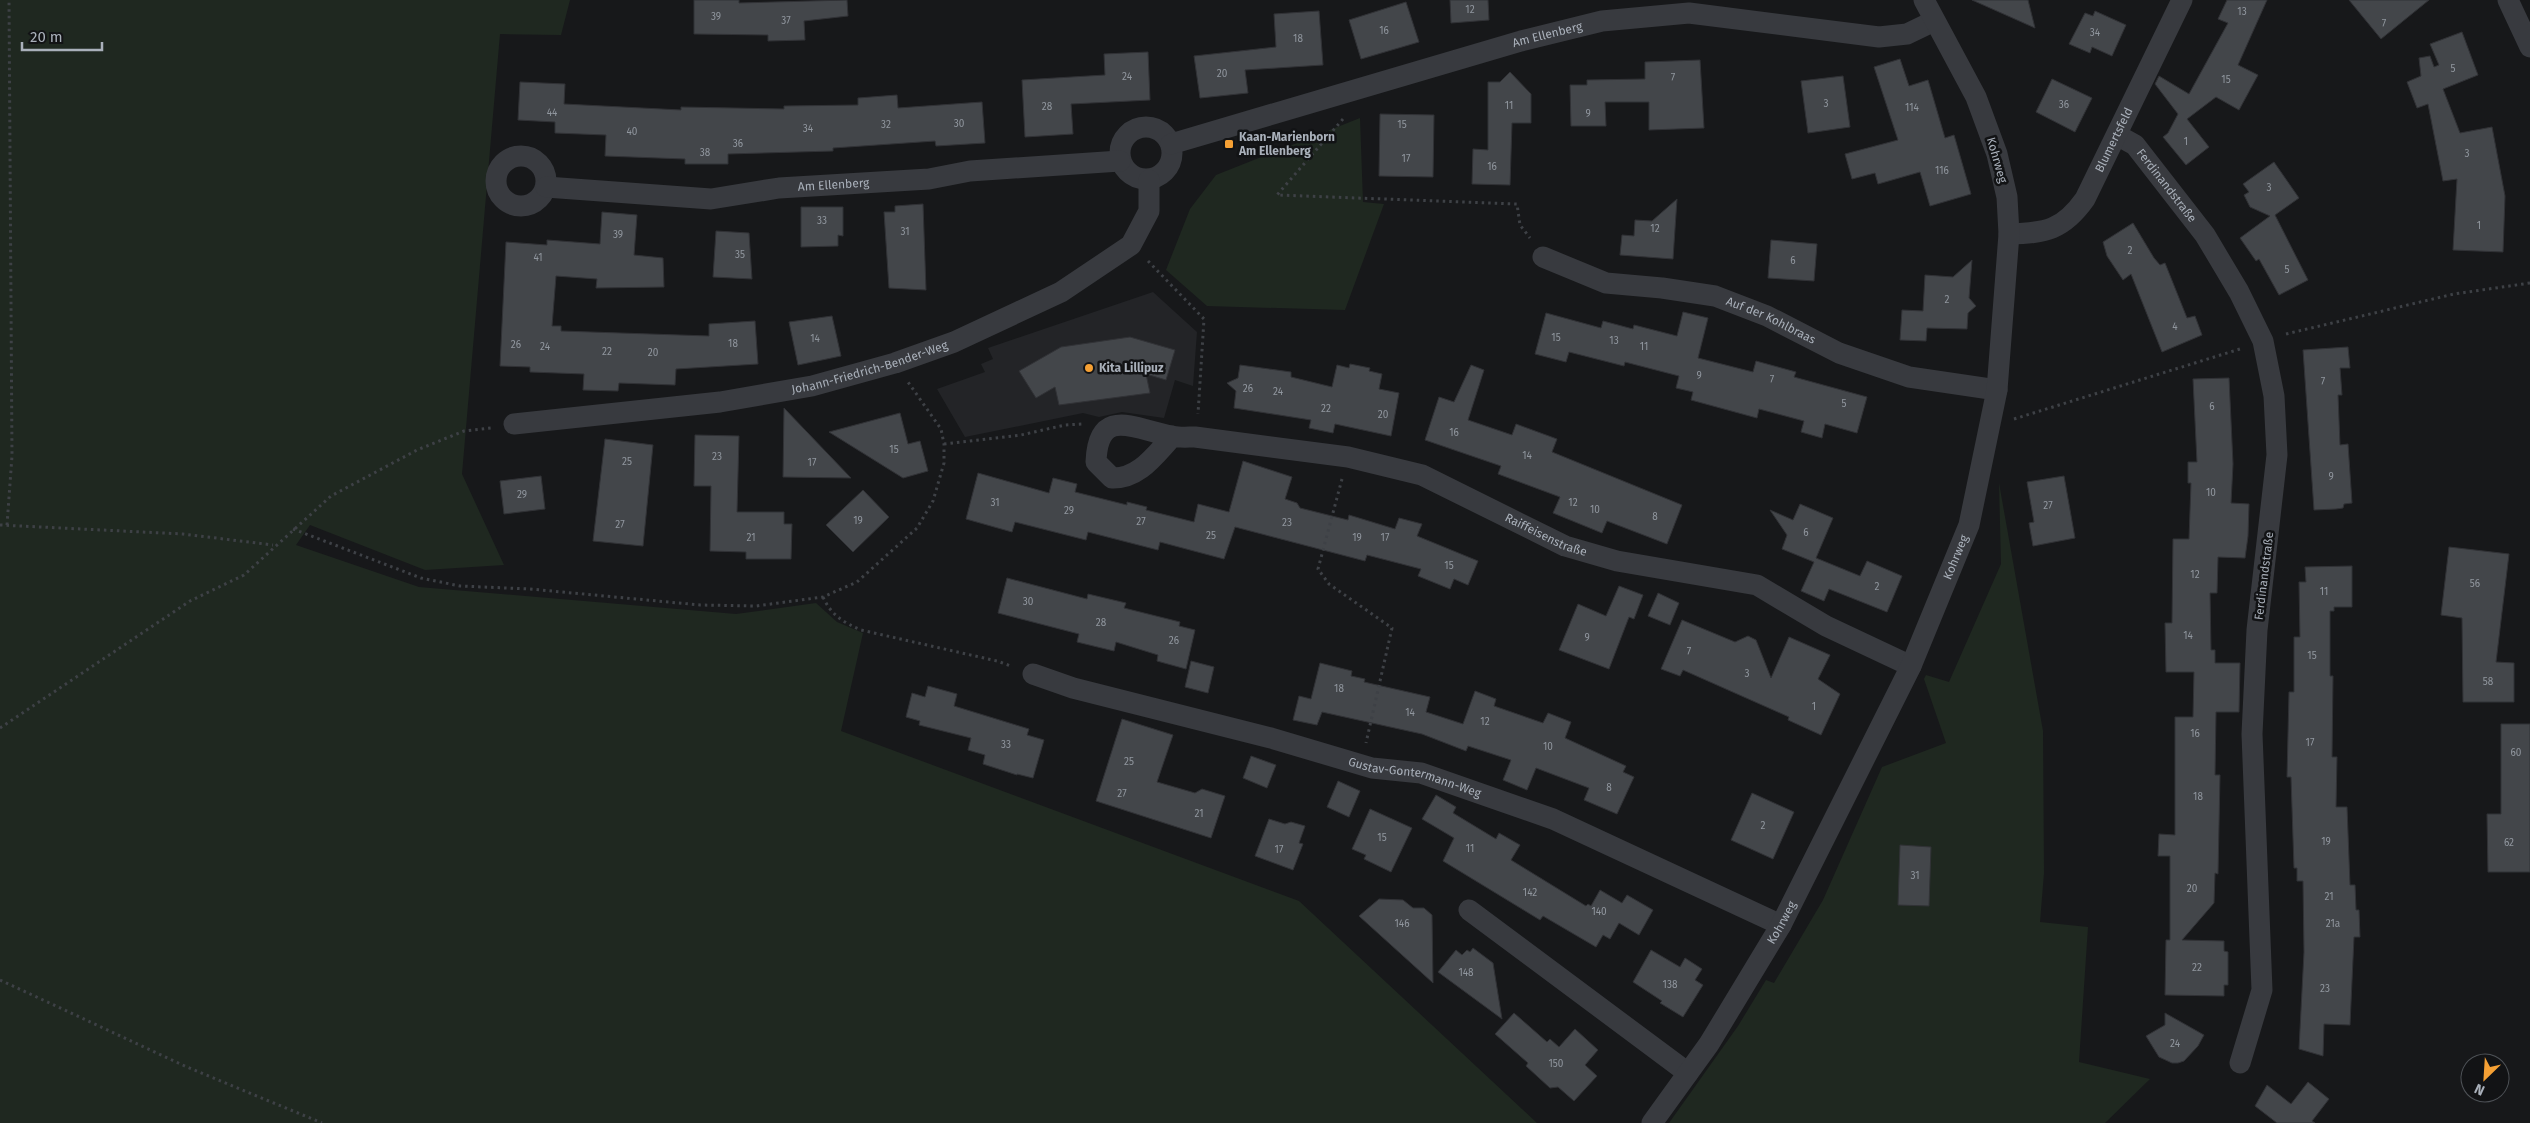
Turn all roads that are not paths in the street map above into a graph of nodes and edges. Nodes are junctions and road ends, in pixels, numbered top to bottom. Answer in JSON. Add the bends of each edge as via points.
{"nodes":[{"id":1,"x":1924,"y":0,"type":"edge"},
{"id":2,"x":2182,"y":0,"type":"edge"},
{"id":3,"x":2508,"y":0,"type":"edge"},
{"id":4,"x":1689,"y":7,"type":"edge"},
{"id":5,"x":1934,"y":21,"type":"junction"},
{"id":6,"x":2530,"y":47,"type":"edge"},
{"id":7,"x":2117,"y":136,"type":"junction"},
{"id":8,"x":1171,"y":144,"type":"junction"},
{"id":9,"x":1120,"y":161,"type":"junction"},
{"id":10,"x":1149,"y":180,"type":"junction"},
{"id":11,"x":546,"y":187,"type":"dead end"},
{"id":12,"x":2009,"y":234,"type":"junction"},
{"id":13,"x":1543,"y":257,"type":"road end"},
{"id":14,"x":1997,"y":390,"type":"junction"},
{"id":15,"x":514,"y":424,"type":"road end"},
{"id":16,"x":1172,"y":436,"type":"junction"},
{"id":17,"x":1911,"y":666,"type":"junction"},
{"id":18,"x":1032,"y":674,"type":"road end"},
{"id":19,"x":1469,"y":910,"type":"dead end"},
{"id":20,"x":1781,"y":925,"type":"junction"},
{"id":21,"x":2240,"y":1063,"type":"dead end"},
{"id":22,"x":1688,"y":1073,"type":"junction"},
{"id":23,"x":1652,"y":1123,"type":"edge"}],
"edges":[{"from":1,"to":5,"type":"street","name":"Kohrweg"},
{"from":2,"to":7,"type":"street","name":"Blumertsfeld"},
{"from":3,"to":6,"type":"street"},
{"from":4,"to":5,"type":"street","name":"Am Ellenberg","via":[[1879,37],[1907,34]]},
{"from":4,"to":8,"type":"street","name":"Am Ellenberg","via":[[1602,21],[1521,41]]},
{"from":5,"to":12,"type":"street","name":"Kohrweg","via":[[1976,97],[1997,154],[2007,197]]},
{"from":7,"to":12,"type":"street","name":"Blumertsfeld","via":[[2085,200],[2073,216],[2058,227],[2037,233]]},
{"from":7,"to":21,"type":"street","name":"Ferdinandstraße","via":[[2135,145],[2205,235],[2263,341],[2274,396],[2277,455],[2257,630],[2252,734],[2262,990]]},
{"from":8,"to":9,"type":"street","via":[[1165,134],[1152,127],[1140,126],[1127,134],[1120,145]]},
{"from":8,"to":10,"type":"street","via":[[1173,154],[1169,166]]},
{"from":9,"to":10,"type":"street","via":[[1136,178]]},
{"from":9,"to":11,"type":"street","name":"Am Ellenberg","via":[[970,171],[930,179],[779,188],[711,199]]},
{"from":10,"to":15,"type":"street","name":"Johann-Friedrich-Bender-Weg","via":[[1149,212],[1130,245],[1061,292],[954,342],[896,363],[812,386],[720,402]]},
{"from":12,"to":14,"type":"street","name":"Kohrweg"},
{"from":13,"to":14,"type":"street","name":"Auf der Kohlbraas","via":[[1606,283],[1715,296],[1767,316],[1839,353],[1909,377]]},
{"from":14,"to":17,"type":"street","name":"Kohrweg","via":[[1969,525]]},
{"from":16,"to":16,"type":"street","name":"Raiffeisenstraße","via":[[1132,425],[1115,424],[1096,446],[1096,462],[1112,478],[1124,478],[1140,470]]},
{"from":16,"to":17,"type":"street","name":"Raiffeisenstraße","via":[[1348,457],[1422,475],[1565,546],[1617,561],[1757,586],[1826,626]]},
{"from":17,"to":20,"type":"street","name":"Kohrweg"},
{"from":18,"to":20,"type":"street","name":"Gustav-Gontermann-Weg","via":[[1073,688],[1271,738],[1372,768],[1421,773],[1553,819]]},
{"from":19,"to":22,"type":"street"},
{"from":20,"to":22,"type":"street","name":"Kohrweg"},
{"from":22,"to":23,"type":"street","name":"Kohrweg"}]}
